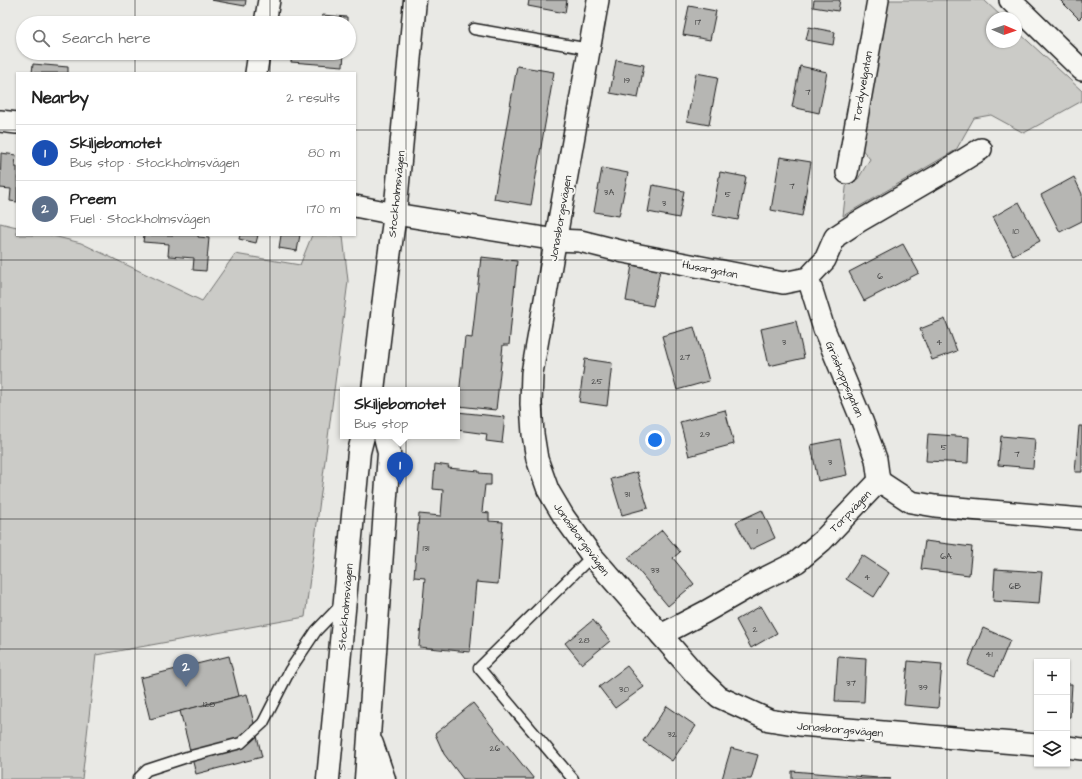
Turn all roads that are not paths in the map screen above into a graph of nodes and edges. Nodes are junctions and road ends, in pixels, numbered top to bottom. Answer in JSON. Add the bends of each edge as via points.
{"nodes":[{"id":1,"x":269,"y":0,"type":"edge"},
{"id":2,"x":415,"y":0,"type":"edge"},
{"id":3,"x":598,"y":0,"type":"edge"},
{"id":4,"x":878,"y":0,"type":"edge"},
{"id":5,"x":1010,"y":0,"type":"edge"},
{"id":6,"x":266,"y":16,"type":"edge"},
{"id":7,"x":474,"y":29,"type":"dead end"},
{"id":8,"x":590,"y":49,"type":"junction"},
{"id":9,"x":258,"y":60,"type":"edge"},
{"id":10,"x":1082,"y":70,"type":"edge"},
{"id":11,"x":256,"y":72,"type":"edge"},
{"id":12,"x":0,"y":121,"type":"edge"},
{"id":13,"x":16,"y":123,"type":"edge"},
{"id":14,"x":981,"y":149,"type":"dead end"},
{"id":15,"x":847,"y":173,"type":"dead end"},
{"id":16,"x":356,"y":206,"type":"edge"},
{"id":17,"x":395,"y":214,"type":"junction"},
{"id":18,"x":556,"y":240,"type":"junction"},
{"id":19,"x":808,"y":278,"type":"junction"},
{"id":20,"x":374,"y":387,"type":"edge"},
{"id":21,"x":362,"y":439,"type":"edge"},
{"id":22,"x":386,"y":439,"type":"edge"},
{"id":23,"x":879,"y":481,"type":"junction"},
{"id":24,"x":1082,"y":519,"type":"edge"},
{"id":25,"x":592,"y":556,"type":"junction"},
{"id":26,"x":345,"y":601,"type":"junction"},
{"id":27,"x":661,"y":635,"type":"junction"},
{"id":28,"x":370,"y":738,"type":"junction"},
{"id":29,"x":1034,"y":745,"type":"edge"},
{"id":30,"x":1070,"y":747,"type":"edge"},
{"id":31,"x":1082,"y":749,"type":"edge"},
{"id":32,"x":138,"y":779,"type":"edge"},
{"id":33,"x":328,"y":779,"type":"edge"},
{"id":34,"x":366,"y":779,"type":"edge"},
{"id":35,"x":384,"y":779,"type":"edge"},
{"id":36,"x":573,"y":779,"type":"edge"}],
"edges":[{"from":1,"to":6,"type":"street"},
{"from":2,"to":17,"type":"main road","name":"Stockholmsvägen"},
{"from":3,"to":8,"type":"street","name":"Jonasborgsvägen"},
{"from":4,"to":15,"type":"street","name":"Tordyvelgatan"},
{"from":5,"to":10,"type":"street"},
{"from":7,"to":8,"type":"lane"},
{"from":8,"to":18,"type":"street","name":"Jonasborgsvägen"},
{"from":9,"to":11,"type":"street"},
{"from":12,"to":13,"type":"street"},
{"from":14,"to":19,"type":"street","via":[[835,237],[825,260]]},
{"from":16,"to":17,"type":"street","name":"Husargatan"},
{"from":17,"to":18,"type":"street","name":"Husargatan"},
{"from":17,"to":20,"type":"main road","name":"Stockholmsvägen"},
{"from":18,"to":19,"type":"street","name":"Husargatan","via":[[580,241],[783,283]]},
{"from":18,"to":25,"type":"street","name":"Jonasborgsvägen","via":[[532,373],[531,404],[534,434],[537,459],[548,490],[564,518]]},
{"from":19,"to":23,"type":"street","name":"Gräshoppsgatan","via":[[824,329],[876,459]]},
{"from":21,"to":26,"type":"main road","name":"Stockholmsvägen"},
{"from":22,"to":28,"type":"main road","via":[[389,453]]},
{"from":23,"to":24,"type":"street","name":"Torpvägen","via":[[911,502]]},
{"from":23,"to":27,"type":"street","name":"Torpvägen","via":[[822,541],[797,562]]},
{"from":25,"to":27,"type":"street","name":"Jonasborgsvägen"},
{"from":25,"to":36,"type":"lane","via":[[479,668]]},
{"from":26,"to":32,"type":"lane","via":[[316,632],[290,670],[263,723],[241,743],[147,770]]},
{"from":26,"to":33,"type":"main road","name":"Stockholmsvägen"},
{"from":27,"to":29,"type":"street","name":"Jonasborgsvägen","via":[[719,697],[769,720],[800,725]]},
{"from":28,"to":34,"type":"main road"},
{"from":28,"to":35,"type":"main road"},
{"from":30,"to":31,"type":"street"}]}
